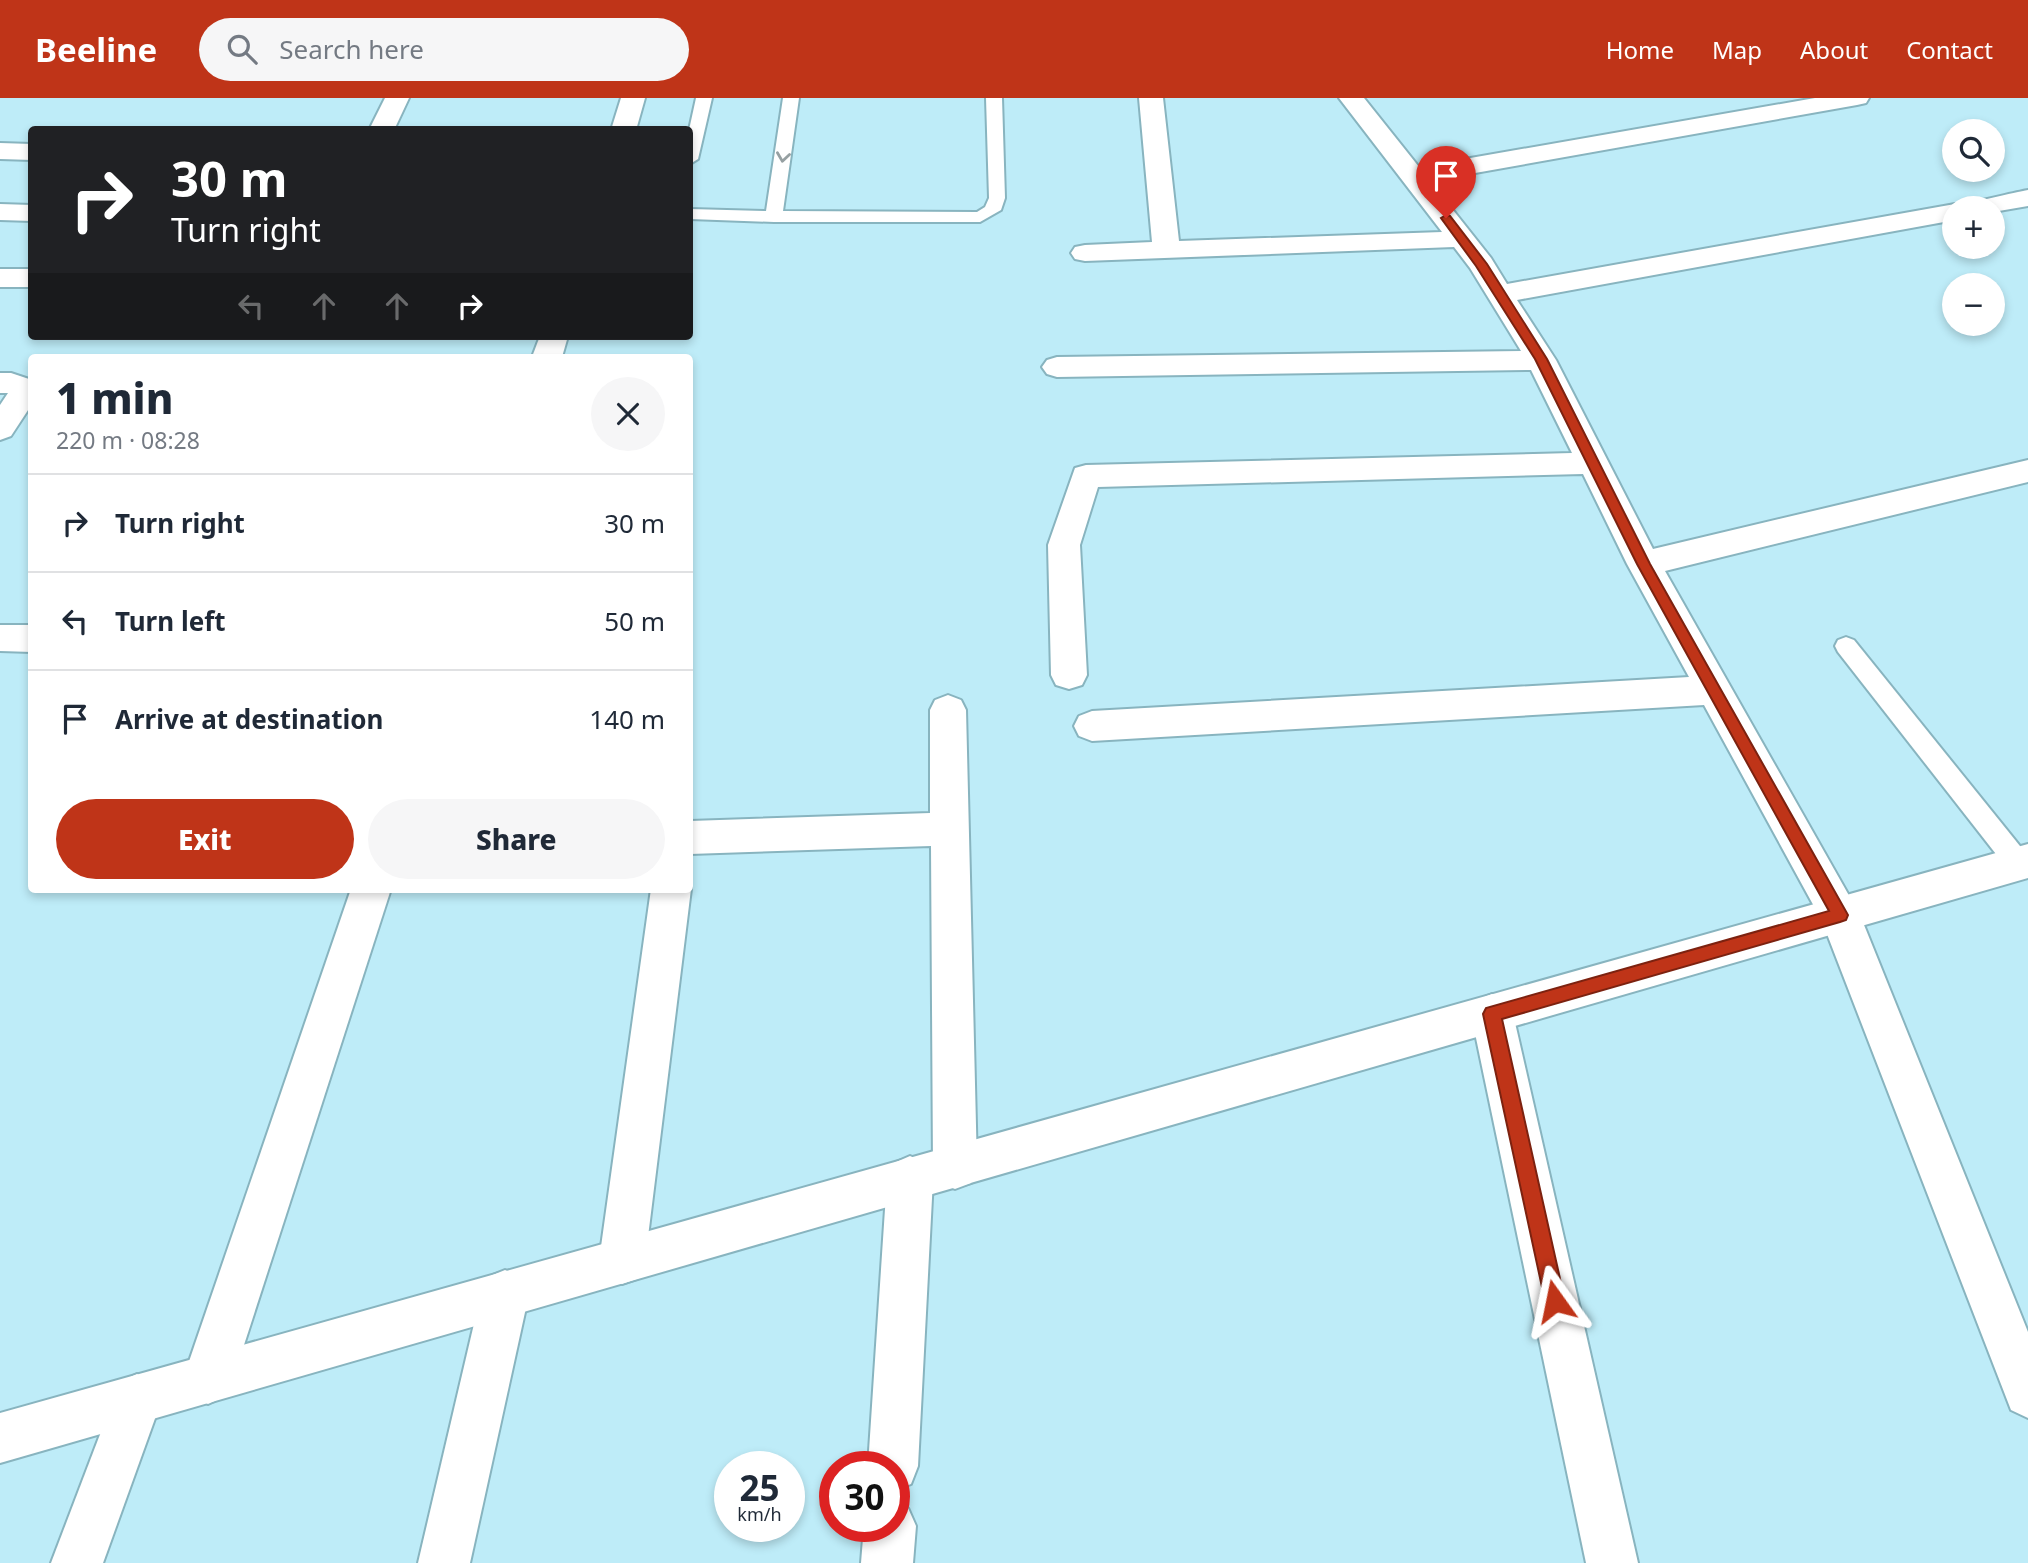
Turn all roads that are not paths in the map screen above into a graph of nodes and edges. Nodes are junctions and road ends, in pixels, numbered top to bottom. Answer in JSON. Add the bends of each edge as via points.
{"nodes":[{"id":1,"x":397,"y":98,"type":"edge"},
{"id":2,"x":633,"y":98,"type":"edge"},
{"id":3,"x":704,"y":98,"type":"edge"},
{"id":4,"x":791,"y":98,"type":"edge"},
{"id":5,"x":994,"y":98,"type":"edge"},
{"id":6,"x":1151,"y":98,"type":"edge"},
{"id":7,"x":1351,"y":98,"type":"edge"},
{"id":8,"x":1857,"y":98,"type":"edge"},
{"id":9,"x":384,"y":126,"type":"edge"},
{"id":10,"x":623,"y":126,"type":"edge"},
{"id":11,"x":693,"y":146,"type":"edge"},
{"id":12,"x":0,"y":151,"type":"edge"},
{"id":13,"x":28,"y":152,"type":"edge"},
{"id":14,"x":1414,"y":176,"type":"junction"},
{"id":15,"x":2028,"y":198,"type":"edge"},
{"id":16,"x":2005,"y":202,"type":"edge"},
{"id":17,"x":0,"y":212,"type":"edge"},
{"id":18,"x":28,"y":213,"type":"edge"},
{"id":19,"x":1942,"y":214,"type":"edge"},
{"id":20,"x":693,"y":215,"type":"edge"},
{"id":21,"x":774,"y":217,"type":"junction"},
{"id":22,"x":1462,"y":239,"type":"junction"},
{"id":23,"x":1166,"y":250,"type":"junction"},
{"id":24,"x":1085,"y":253,"type":"dead end"},
{"id":25,"x":0,"y":278,"type":"edge"},
{"id":26,"x":28,"y":278,"type":"edge"},
{"id":27,"x":1500,"y":294,"type":"junction"},
{"id":28,"x":1541,"y":359,"type":"junction"},
{"id":29,"x":1057,"y":367,"type":"dead end"},
{"id":30,"x":0,"y":383,"type":"edge"},
{"id":31,"x":0,"y":429,"type":"edge"},
{"id":32,"x":1593,"y":463,"type":"junction"},
{"id":33,"x":2028,"y":471,"type":"edge"},
{"id":34,"x":1644,"y":564,"type":"junction"},
{"id":35,"x":0,"y":638,"type":"edge"},
{"id":36,"x":28,"y":639,"type":"edge"},
{"id":37,"x":1846,"y":646,"type":"dead end"},
{"id":38,"x":1069,"y":675,"type":"dead end"},
{"id":39,"x":1714,"y":690,"type":"junction"},
{"id":40,"x":948,"y":710,"type":"dead end"},
{"id":41,"x":1092,"y":726,"type":"dead end"},
{"id":42,"x":950,"y":828,"type":"junction"},
{"id":43,"x":693,"y":838,"type":"edge"},
{"id":44,"x":2024,"y":862,"type":"edge"},
{"id":45,"x":370,"y":893,"type":"edge"},
{"id":46,"x":670,"y":893,"type":"edge"},
{"id":47,"x":1840,"y":915,"type":"junction"},
{"id":48,"x":1492,"y":1014,"type":"junction"},
{"id":49,"x":955,"y":1167,"type":"junction"},
{"id":50,"x":910,"y":1179,"type":"junction"},
{"id":51,"x":622,"y":1261,"type":"junction"},
{"id":52,"x":505,"y":1294,"type":"junction"},
{"id":53,"x":208,"y":1379,"type":"junction"},
{"id":54,"x":2028,"y":1393,"type":"edge"},
{"id":55,"x":137,"y":1399,"type":"junction"},
{"id":56,"x":0,"y":1438,"type":"edge"},
{"id":57,"x":894,"y":1451,"type":"edge"},
{"id":58,"x":889,"y":1542,"type":"edge"},
{"id":59,"x":77,"y":1563,"type":"edge"},
{"id":60,"x":444,"y":1563,"type":"edge"},
{"id":61,"x":887,"y":1563,"type":"edge"},
{"id":62,"x":1612,"y":1563,"type":"edge"}],
"edges":[{"from":1,"to":9,"type":"street"},
{"from":2,"to":10,"type":"street"},
{"from":3,"to":11,"type":"lane"},
{"from":4,"to":21,"type":"lane","one_way":true},
{"from":5,"to":21,"type":"lane","via":[[997,198],[993,210],[980,217]]},
{"from":6,"to":23,"type":"street"},
{"from":7,"to":14,"type":"street"},
{"from":8,"to":14,"type":"street"},
{"from":12,"to":13,"type":"street"},
{"from":14,"to":22,"type":"street"},
{"from":15,"to":16,"type":"street"},
{"from":17,"to":18,"type":"street"},
{"from":19,"to":27,"type":"street"},
{"from":20,"to":21,"type":"lane"},
{"from":22,"to":23,"type":"street"},
{"from":22,"to":27,"type":"street"},
{"from":23,"to":24,"type":"street"},
{"from":25,"to":26,"type":"street"},
{"from":27,"to":28,"type":"street"},
{"from":28,"to":29,"type":"street"},
{"from":28,"to":32,"type":"street"},
{"from":30,"to":31,"type":"street","via":[[26,389]]},
{"from":32,"to":34,"type":"street"},
{"from":32,"to":38,"type":"street","via":[[1086,476],[1064,545]]},
{"from":33,"to":34,"type":"street"},
{"from":34,"to":39,"type":"street"},
{"from":35,"to":36,"type":"street"},
{"from":37,"to":44,"type":"lane"},
{"from":39,"to":41,"type":"street"},
{"from":39,"to":47,"type":"street"},
{"from":40,"to":42,"type":"street"},
{"from":42,"to":43,"type":"street"},
{"from":42,"to":49,"type":"street"},
{"from":44,"to":47,"type":"street"},
{"from":45,"to":53,"type":"street"},
{"from":46,"to":51,"type":"street"},
{"from":47,"to":48,"type":"street"},
{"from":47,"to":54,"type":"street"},
{"from":48,"to":49,"type":"street"},
{"from":48,"to":62,"type":"street"},
{"from":49,"to":50,"type":"street"},
{"from":50,"to":51,"type":"street"},
{"from":50,"to":57,"type":"street"},
{"from":51,"to":52,"type":"street"},
{"from":52,"to":53,"type":"street"},
{"from":52,"to":60,"type":"street"},
{"from":53,"to":55,"type":"street"},
{"from":55,"to":56,"type":"street"},
{"from":55,"to":59,"type":"street"},
{"from":58,"to":61,"type":"street"}]}
